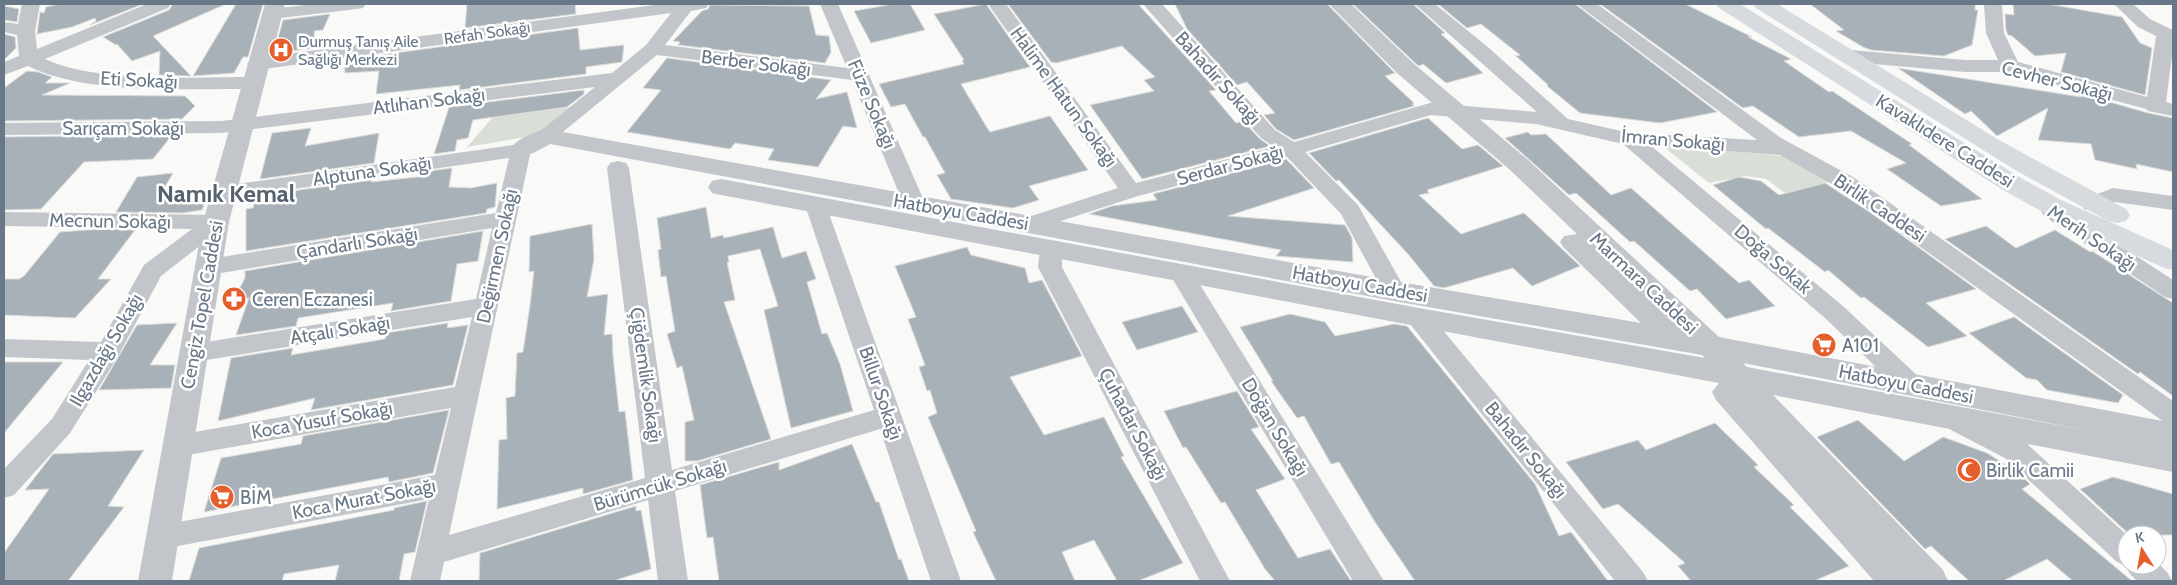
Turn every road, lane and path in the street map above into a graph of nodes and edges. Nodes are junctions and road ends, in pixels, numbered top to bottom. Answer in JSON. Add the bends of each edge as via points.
{"nodes":[{"id":1,"x":31,"y":4,"type":"edge"},
{"id":2,"x":162,"y":4,"type":"edge"},
{"id":3,"x":357,"y":4,"type":"edge"},
{"id":4,"x":691,"y":4,"type":"edge"},
{"id":5,"x":829,"y":4,"type":"edge"},
{"id":6,"x":997,"y":4,"type":"edge"},
{"id":7,"x":1152,"y":4,"type":"edge"},
{"id":8,"x":1321,"y":4,"type":"edge"},
{"id":9,"x":1339,"y":4,"type":"edge"},
{"id":10,"x":1424,"y":4,"type":"edge"},
{"id":11,"x":1586,"y":4,"type":"edge"},
{"id":12,"x":1726,"y":4,"type":"edge"},
{"id":13,"x":1763,"y":4,"type":"edge"},
{"id":14,"x":1993,"y":4,"type":"edge"},
{"id":15,"x":2123,"y":4,"type":"edge"},
{"id":16,"x":144,"y":7,"type":"edge"},
{"id":17,"x":273,"y":9,"type":"edge"},
{"id":18,"x":4,"y":27,"type":"edge"},
{"id":19,"x":26,"y":31,"type":"junction"},
{"id":20,"x":2170,"y":36,"type":"edge"},
{"id":21,"x":653,"y":49,"type":"junction"},
{"id":22,"x":1850,"y":56,"type":"junction"},
{"id":23,"x":29,"y":59,"type":"junction"},
{"id":24,"x":2010,"y":66,"type":"junction"},
{"id":25,"x":4,"y":69,"type":"edge"},
{"id":26,"x":255,"y":74,"type":"junction"},
{"id":27,"x":859,"y":75,"type":"junction"},
{"id":28,"x":617,"y":78,"type":"junction"},
{"id":29,"x":2164,"y":109,"type":"edge"},
{"id":30,"x":1443,"y":110,"type":"junction"},
{"id":31,"x":1561,"y":123,"type":"junction"},
{"id":32,"x":242,"y":124,"type":"junction"},
{"id":33,"x":4,"y":129,"type":"edge"},
{"id":34,"x":546,"y":136,"type":"junction"},
{"id":35,"x":1630,"y":139,"type":"junction"},
{"id":36,"x":1291,"y":149,"type":"junction"},
{"id":37,"x":1786,"y":149,"type":"junction"},
{"id":38,"x":520,"y":150,"type":"junction"},
{"id":39,"x":619,"y":159,"type":"junction"},
{"id":40,"x":2035,"y":171,"type":"junction"},
{"id":41,"x":2012,"y":184,"type":"junction"},
{"id":42,"x":1132,"y":191,"type":"junction"},
{"id":43,"x":224,"y":192,"type":"junction"},
{"id":44,"x":2173,"y":202,"type":"edge"},
{"id":45,"x":914,"y":203,"type":"junction"},
{"id":46,"x":816,"y":205,"type":"junction"},
{"id":47,"x":2087,"y":212,"type":"junction"},
{"id":48,"x":4,"y":219,"type":"edge"},
{"id":49,"x":505,"y":219,"type":"junction"},
{"id":50,"x":216,"y":222,"type":"junction"},
{"id":51,"x":1027,"y":234,"type":"junction"},
{"id":52,"x":2173,"y":240,"type":"edge"},
{"id":53,"x":1051,"y":258,"type":"junction"},
{"id":54,"x":2173,"y":261,"type":"edge"},
{"id":55,"x":208,"y":267,"type":"junction"},
{"id":56,"x":1181,"y":273,"type":"junction"},
{"id":57,"x":1394,"y":291,"type":"junction"},
{"id":58,"x":2173,"y":291,"type":"edge"},
{"id":59,"x":486,"y":306,"type":"junction"},
{"id":60,"x":1419,"y":318,"type":"junction"},
{"id":61,"x":1675,"y":338,"type":"junction"},
{"id":62,"x":4,"y":348,"type":"edge"},
{"id":63,"x":108,"y":351,"type":"junction"},
{"id":64,"x":194,"y":353,"type":"junction"},
{"id":65,"x":1709,"y":358,"type":"junction"},
{"id":66,"x":1738,"y":377,"type":"junction"},
{"id":67,"x":1912,"y":386,"type":"junction"},
{"id":68,"x":466,"y":395,"type":"junction"},
{"id":69,"x":2173,"y":415,"type":"edge"},
{"id":70,"x":889,"y":416,"type":"junction"},
{"id":71,"x":1949,"y":417,"type":"junction"},
{"id":72,"x":2173,"y":434,"type":"edge"},
{"id":73,"x":177,"y":446,"type":"junction"},
{"id":74,"x":2173,"y":459,"type":"edge"},
{"id":75,"x":447,"y":484,"type":"junction"},
{"id":76,"x":660,"y":485,"type":"junction"},
{"id":77,"x":4,"y":487,"type":"edge"},
{"id":78,"x":162,"y":537,"type":"junction"},
{"id":79,"x":2117,"y":544,"type":"edge"},
{"id":80,"x":432,"y":553,"type":"junction"},
{"id":81,"x":155,"y":581,"type":"edge"},
{"id":82,"x":425,"y":581,"type":"edge"},
{"id":83,"x":673,"y":581,"type":"edge"},
{"id":84,"x":946,"y":581,"type":"edge"},
{"id":85,"x":1215,"y":581,"type":"edge"},
{"id":86,"x":1369,"y":581,"type":"edge"},
{"id":87,"x":1633,"y":581,"type":"edge"},
{"id":88,"x":1895,"y":581,"type":"edge"},
{"id":89,"x":1930,"y":581,"type":"edge"}],
"edges":[{"from":1,"to":19,"type":"street"},
{"from":2,"to":16,"type":"street"},
{"from":3,"to":17,"type":"street"},
{"from":4,"to":21,"type":"street"},
{"from":4,"to":26,"type":"street","name":"Refah Sokağı"},
{"from":5,"to":27,"type":"street","name":"Füze Sokağı"},
{"from":6,"to":42,"type":"street","name":"Halime Hatun Sokağı"},
{"from":7,"to":36,"type":"street","name":"Bahadır Sokağı","via":[[1268,134]]},
{"from":8,"to":30,"type":"street","name":"Marmara Caddesi"},
{"from":9,"to":30,"type":"street","name":"Marmara Caddesi"},
{"from":10,"to":31,"type":"street"},
{"from":11,"to":37,"type":"street","name":"Birlik Caddesi"},
{"from":12,"to":41,"type":"main road","name":"Kavaklıdere Caddesi"},
{"from":13,"to":22,"type":"main road","name":"Kavaklıdere Caddesi"},
{"from":14,"to":24,"type":"street","via":[[1995,33]]},
{"from":15,"to":20,"type":"street","via":[[2144,23]]},
{"from":16,"to":23,"type":"street"},
{"from":17,"to":26,"type":"street","name":"Cengiz Topel Caddesi"},
{"from":18,"to":19,"type":"street"},
{"from":19,"to":23,"type":"street"},
{"from":20,"to":29,"type":"street"},
{"from":21,"to":27,"type":"street","name":"Berber Sokağı"},
{"from":21,"to":28,"type":"street"},
{"from":22,"to":24,"type":"street","name":"Cevher Sokağı","via":[[1965,66]]},
{"from":22,"to":40,"type":"main road","name":"Kavaklıdere Caddesi","via":[[1970,134]]},
{"from":23,"to":25,"type":"street"},
{"from":23,"to":26,"type":"street","name":"Eti Sokağı","via":[[50,69],[93,78],[148,82]]},
{"from":24,"to":29,"type":"street","name":"Cevher Sokağı"},
{"from":26,"to":32,"type":"street","name":"Cengiz Topel Caddesi"},
{"from":27,"to":45,"type":"street","name":"Füze Sokağı"},
{"from":28,"to":32,"type":"street","name":"Atlıhan Sokağı"},
{"from":28,"to":34,"type":"street"},
{"from":30,"to":31,"type":"street","name":"Serdar Sokağı"},
{"from":30,"to":36,"type":"street","name":"Serdar Sokağı"},
{"from":30,"to":61,"type":"street","name":"Marmara Caddesi"},
{"from":30,"to":65,"type":"street","name":"Marmara Caddesi","via":[[1518,164]]},
{"from":31,"to":35,"type":"street","name":"İmran Sokağı"},
{"from":32,"to":33,"type":"street","name":"Sarıçam Sokağı","via":[[222,127]]},
{"from":32,"to":43,"type":"street","name":"Cengiz Topel Caddesi"},
{"from":34,"to":38,"type":"street"},
{"from":34,"to":39,"type":"street","name":"Hatboyu Caddesi"},
{"from":35,"to":37,"type":"street","name":"İmran Sokağı"},
{"from":35,"to":67,"type":"street","name":"Doğa Sokak","via":[[1835,313]]},
{"from":36,"to":42,"type":"street","name":"Serdar Sokağı"},
{"from":36,"to":57,"type":"street","name":"Bahadır Sokağı","via":[[1350,210]]},
{"from":37,"to":69,"type":"street","name":"Birlik Caddesi","via":[[1845,182]]},
{"from":38,"to":39,"type":"street","name":"Hatboyu Caddesi"},
{"from":38,"to":43,"type":"street","name":"Alptuna Sokağı"},
{"from":38,"to":49,"type":"street","name":"Değirmen Sokağı"},
{"from":39,"to":45,"type":"street","name":"Hatboyu Caddesi"},
{"from":39,"to":46,"type":"street","name":"Hatboyu Caddesi"},
{"from":39,"to":76,"type":"street","name":"Çiğdemlik Sokağı"},
{"from":40,"to":41,"type":"main road"},
{"from":40,"to":47,"type":"main road","name":"Kavaklıdere Caddesi"},
{"from":41,"to":47,"type":"main road","name":"Kavaklıdere Caddesi"},
{"from":41,"to":58,"type":"street","name":"Merih Sokağı"},
{"from":42,"to":51,"type":"street","name":"Serdar Sokağı"},
{"from":43,"to":50,"type":"street","name":"Cengiz Topel Caddesi"},
{"from":44,"to":47,"type":"street","via":[[2113,195]]},
{"from":45,"to":51,"type":"street","name":"Hatboyu Caddesi"},
{"from":46,"to":51,"type":"street","name":"Hatboyu Caddesi"},
{"from":46,"to":70,"type":"street","name":"Billur Sokağı"},
{"from":47,"to":52,"type":"main road","name":"Kavaklıdere Caddesi"},
{"from":47,"to":54,"type":"main road","name":"Kavaklıdere Caddesi"},
{"from":48,"to":50,"type":"street","name":"Mecnun Sokağı"},
{"from":49,"to":55,"type":"street","name":"Çandarlı Sokağı"},
{"from":49,"to":59,"type":"street","name":"Değirmen Sokağı"},
{"from":50,"to":55,"type":"street","name":"Cengiz Topel Caddesi"},
{"from":50,"to":63,"type":"street","name":"Ilgazdağı Sokağı","via":[[152,270]]},
{"from":51,"to":53,"type":"street","name":"Hatboyu Caddesi"},
{"from":51,"to":57,"type":"street","name":"Hatboyu Caddesi"},
{"from":53,"to":56,"type":"street","name":"Hatboyu Caddesi"},
{"from":53,"to":85,"type":"street","name":"Çuhadar Sokağı"},
{"from":55,"to":64,"type":"street","name":"Cengiz Topel Caddesi"},
{"from":56,"to":60,"type":"street","name":"Hatboyu Caddesi"},
{"from":56,"to":86,"type":"street","name":"Doğan Sokağı"},
{"from":57,"to":60,"type":"street"},
{"from":57,"to":61,"type":"street","name":"Hatboyu Caddesi"},
{"from":59,"to":64,"type":"street","name":"Atçalı Sokağı"},
{"from":59,"to":68,"type":"street","name":"Değirmen Sokağı"},
{"from":60,"to":65,"type":"street","name":"Hatboyu Caddesi"},
{"from":60,"to":87,"type":"street","name":"Bahadır Sokağı"},
{"from":61,"to":65,"type":"street","name":"Hatboyu Caddesi"},
{"from":62,"to":63,"type":"street"},
{"from":63,"to":77,"type":"street","name":"Ilgazdağı Sokağı","via":[[61,426]]},
{"from":64,"to":73,"type":"street","name":"Cengiz Topel Caddesi"},
{"from":65,"to":66,"type":"street","name":"Hatboyu Caddesi"},
{"from":65,"to":67,"type":"street","name":"Hatboyu Caddesi"},
{"from":65,"to":88,"type":"street","name":"Marmara Caddesi"},
{"from":66,"to":71,"type":"street","name":"Hatboyu Caddesi"},
{"from":66,"to":89,"type":"street"},
{"from":67,"to":71,"type":"street"},
{"from":67,"to":72,"type":"street","name":"Hatboyu Caddesi"},
{"from":68,"to":73,"type":"street","name":"Koca Yusuf Sokağı"},
{"from":68,"to":75,"type":"street","name":"Değirmen Sokağı"},
{"from":70,"to":76,"type":"street","name":"Bürümcük Sokağı"},
{"from":70,"to":84,"type":"street","name":"Billur Sokağı"},
{"from":71,"to":74,"type":"street","name":"Hatboyu Caddesi"},
{"from":71,"to":79,"type":"street","via":[[2015,450]]},
{"from":73,"to":78,"type":"street","name":"Cengiz Topel Caddesi"},
{"from":75,"to":78,"type":"street","name":"Koca Murat Sokağı"},
{"from":75,"to":80,"type":"street","name":"Değirmen Sokağı"},
{"from":76,"to":80,"type":"street","name":"Bürümcük Sokağı"},
{"from":76,"to":83,"type":"street","name":"Çiğdemlik Sokağı"},
{"from":78,"to":81,"type":"street","name":"Cengiz Topel Caddesi"},
{"from":80,"to":82,"type":"street","name":"Değirmen Sokağı"}]}
